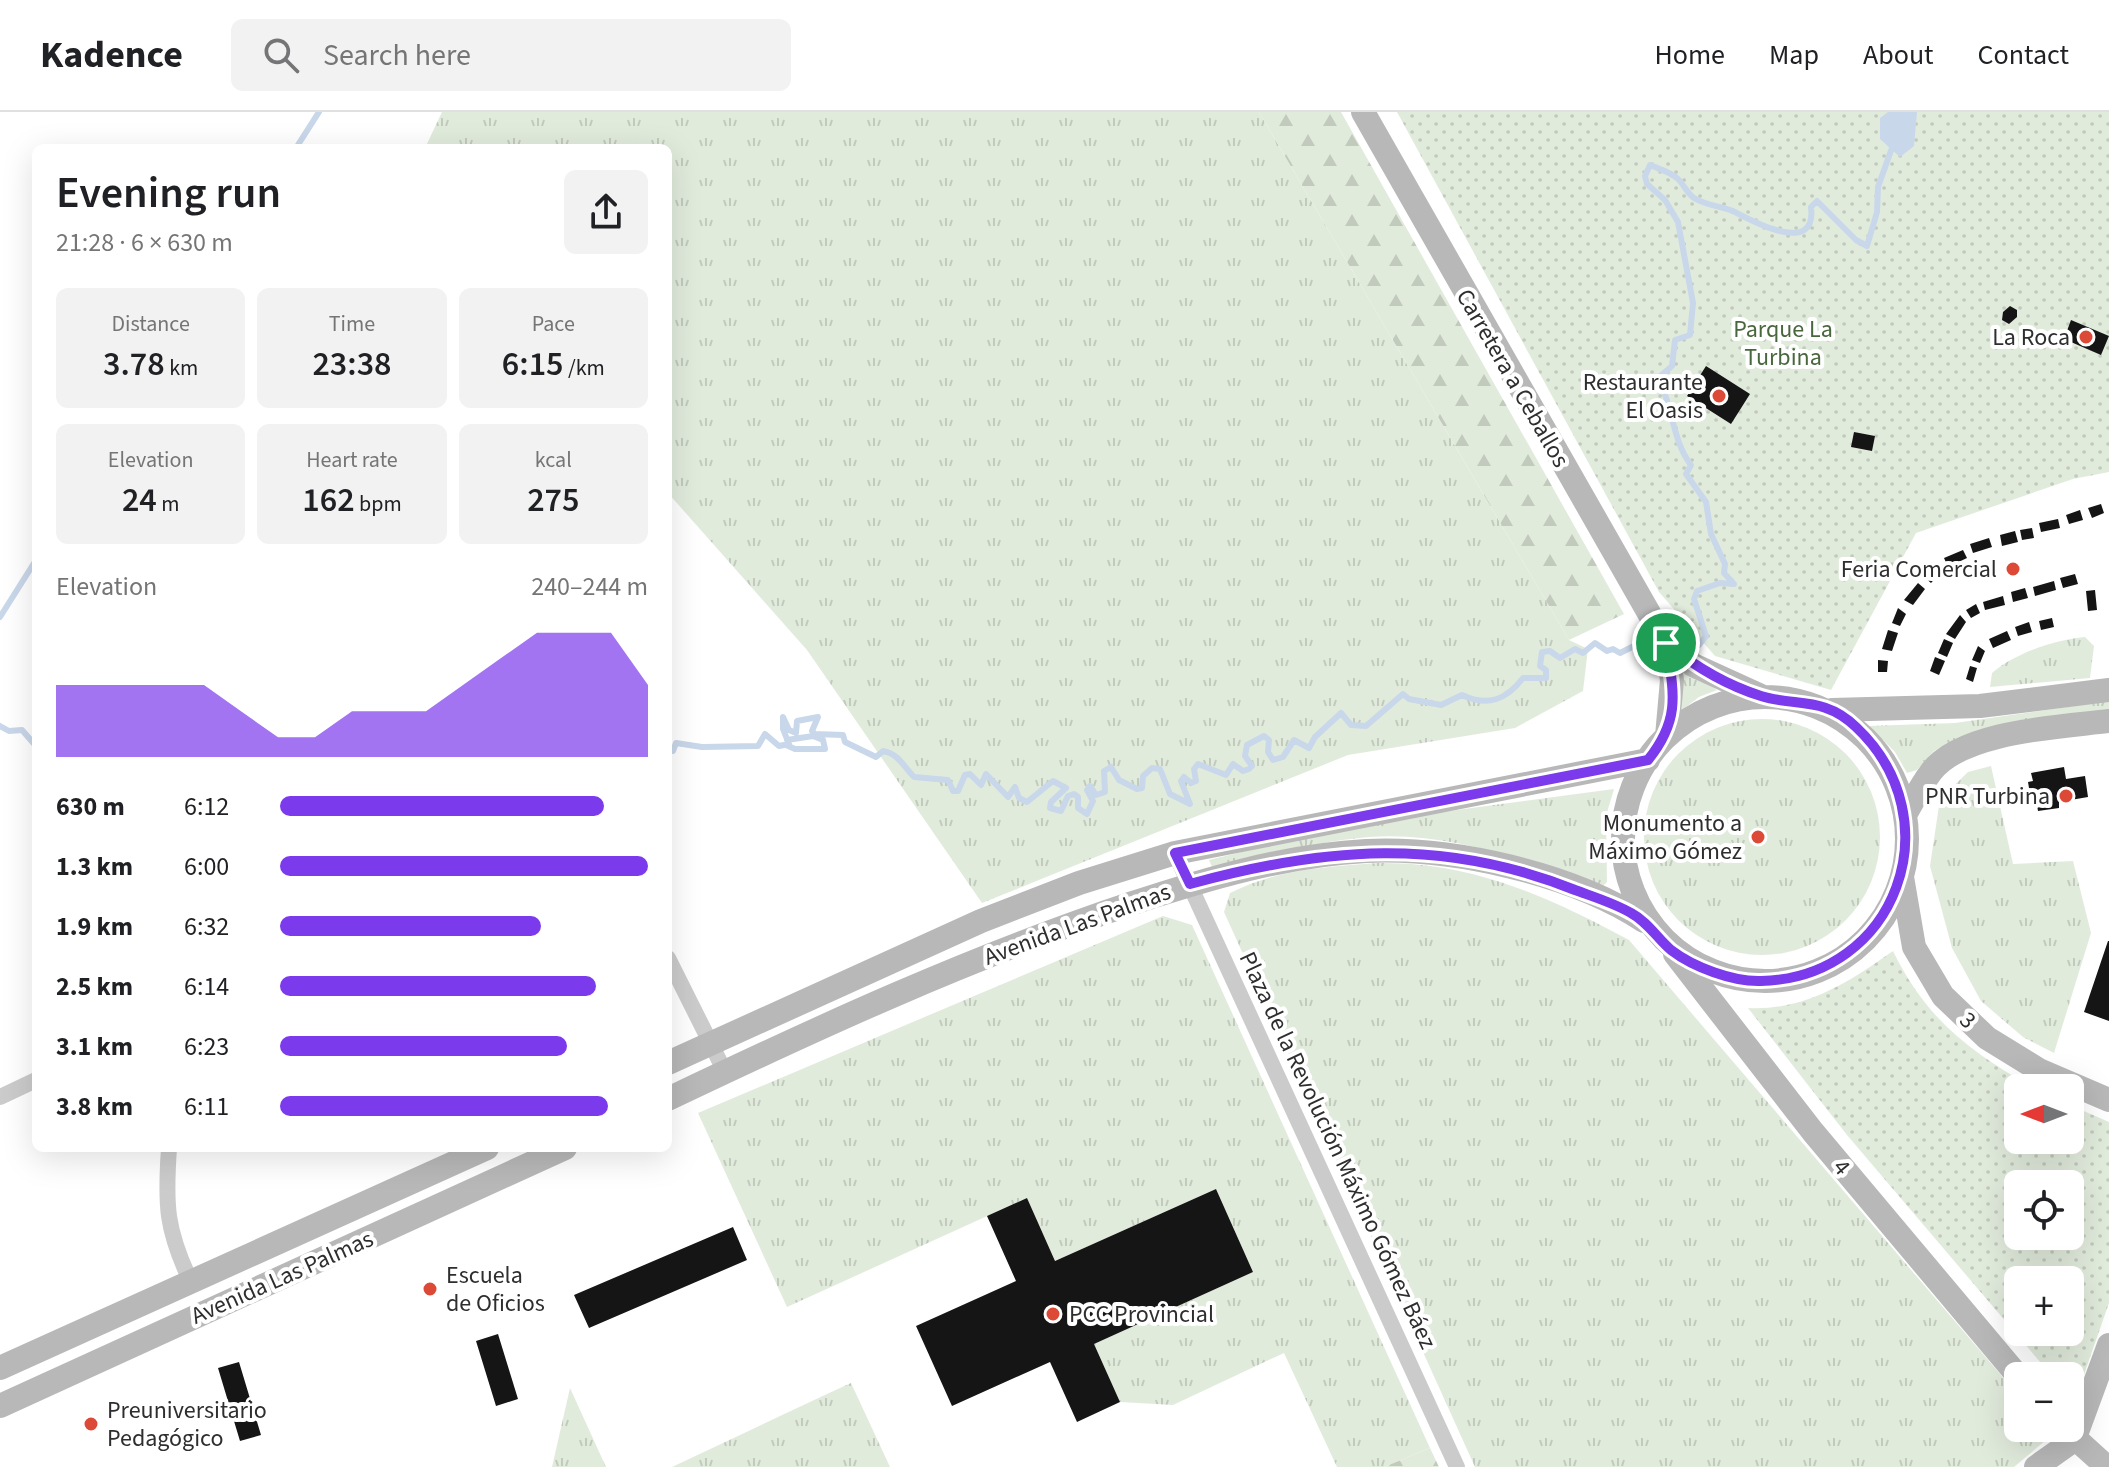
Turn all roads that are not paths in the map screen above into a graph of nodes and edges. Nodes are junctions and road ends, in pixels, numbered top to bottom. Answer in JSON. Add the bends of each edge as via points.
{"nodes":[{"id":1,"x":1363,"y":112,"type":"edge"},
{"id":2,"x":1666,"y":643,"type":"junction"},
{"id":3,"x":2109,"y":690,"type":"edge"},
{"id":4,"x":1762,"y":697,"type":"junction"},
{"id":5,"x":1832,"y":710,"type":"junction"},
{"id":6,"x":2109,"y":721,"type":"edge"},
{"id":7,"x":1667,"y":736,"type":"junction"},
{"id":8,"x":1648,"y":760,"type":"junction"},
{"id":9,"x":1905,"y":815,"type":"junction"},
{"id":10,"x":1175,"y":853,"type":"junction"},
{"id":11,"x":1902,"y":877,"type":"junction"},
{"id":12,"x":1190,"y":884,"type":"junction"},
{"id":13,"x":1644,"y":921,"type":"junction"},
{"id":14,"x":1674,"y":952,"type":"junction"},
{"id":15,"x":672,"y":966,"type":"edge"},
{"id":16,"x":712,"y":1042,"type":"junction"},
{"id":17,"x":672,"y":1061,"type":"edge"},
{"id":18,"x":725,"y":1072,"type":"junction"},
{"id":19,"x":32,"y":1082,"type":"edge"},
{"id":20,"x":0,"y":1097,"type":"edge"},
{"id":21,"x":672,"y":1097,"type":"edge"},
{"id":22,"x":2109,"y":1100,"type":"edge"},
{"id":23,"x":169,"y":1152,"type":"edge"},
{"id":24,"x":478,"y":1152,"type":"edge"},
{"id":25,"x":556,"y":1152,"type":"edge"},
{"id":26,"x":380,"y":1197,"type":"junction"},
{"id":27,"x":394,"y":1226,"type":"junction"},
{"id":28,"x":191,"y":1282,"type":"junction"},
{"id":29,"x":2109,"y":1345,"type":"edge"},
{"id":30,"x":2006,"y":1362,"type":"edge"},
{"id":31,"x":0,"y":1368,"type":"edge"},
{"id":32,"x":2084,"y":1401,"type":"edge"},
{"id":33,"x":0,"y":1406,"type":"edge"},
{"id":34,"x":2061,"y":1442,"type":"edge"},
{"id":35,"x":2078,"y":1442,"type":"edge"},
{"id":36,"x":1457,"y":1467,"type":"edge"},
{"id":37,"x":2036,"y":1467,"type":"edge"},
{"id":38,"x":2107,"y":1467,"type":"edge"}],
"edges":[{"from":1,"to":2,"type":"street","name":"Carretera a Ceballos"},
{"from":2,"to":4,"type":"street","name":"Carretera a Ceballos","via":[[1693,665]]},
{"from":2,"to":7,"type":"street","name":"Carretera a Ceballos","via":[[1672,680]]},
{"from":3,"to":5,"type":"street","via":[[1980,706]]},
{"from":4,"to":5,"type":"street"},
{"from":4,"to":7,"type":"street","via":[[1722,703]]},
{"from":5,"to":9,"type":"street","via":[[1856,726],[1875,749],[1894,780]]},
{"from":6,"to":9,"type":"street","via":[[2030,731],[1953,753],[1932,770]]},
{"from":7,"to":8,"type":"street"},
{"from":8,"to":10,"type":"street","name":"Avenida Las Palmas"},
{"from":8,"to":13,"type":"street","via":[[1627,808],[1625,861]]},
{"from":9,"to":11,"type":"street"},
{"from":10,"to":12,"type":"street","name":"Plaza de la Revolución Máximo Gómez Báez"},
{"from":10,"to":16,"type":"street","name":"Avenida Las Palmas","via":[[981,921]]},
{"from":11,"to":14,"type":"street","via":[[1887,912],[1863,942],[1832,964],[1796,978],[1758,981],[1721,974]]},
{"from":11,"to":22,"type":"street","name":"3","via":[[1914,947],[1943,996],[2000,1046],[2039,1070]]},
{"from":12,"to":13,"type":"street","name":"Avenida Las Palmas","via":[[1312,857],[1409,851],[1510,866]]},
{"from":12,"to":18,"type":"street","name":"Avenida Las Palmas","via":[[994,952]]},
{"from":12,"to":36,"type":"street","name":"Plaza de la Revolución Máximo Gómez Báez"},
{"from":13,"to":14,"type":"street"},
{"from":14,"to":30,"type":"street","name":"4","via":[[1813,1132]]},
{"from":15,"to":16,"type":"street"},
{"from":16,"to":17,"type":"street","name":"Avenida Las Palmas"},
{"from":16,"to":18,"type":"street"},
{"from":18,"to":21,"type":"street","name":"Avenida Las Palmas"},
{"from":19,"to":20,"type":"street"},
{"from":23,"to":28,"type":"street","via":[[167,1218]]},
{"from":24,"to":26,"type":"street","name":"Avenida Las Palmas"},
{"from":25,"to":27,"type":"street","name":"Avenida Las Palmas"},
{"from":26,"to":27,"type":"street"},
{"from":26,"to":28,"type":"street","name":"Avenida Las Palmas"},
{"from":27,"to":33,"type":"street","name":"Avenida Las Palmas"},
{"from":28,"to":31,"type":"street","name":"Avenida Las Palmas"},
{"from":29,"to":32,"type":"street"},
{"from":34,"to":37,"type":"street"},
{"from":35,"to":38,"type":"street"}]}
